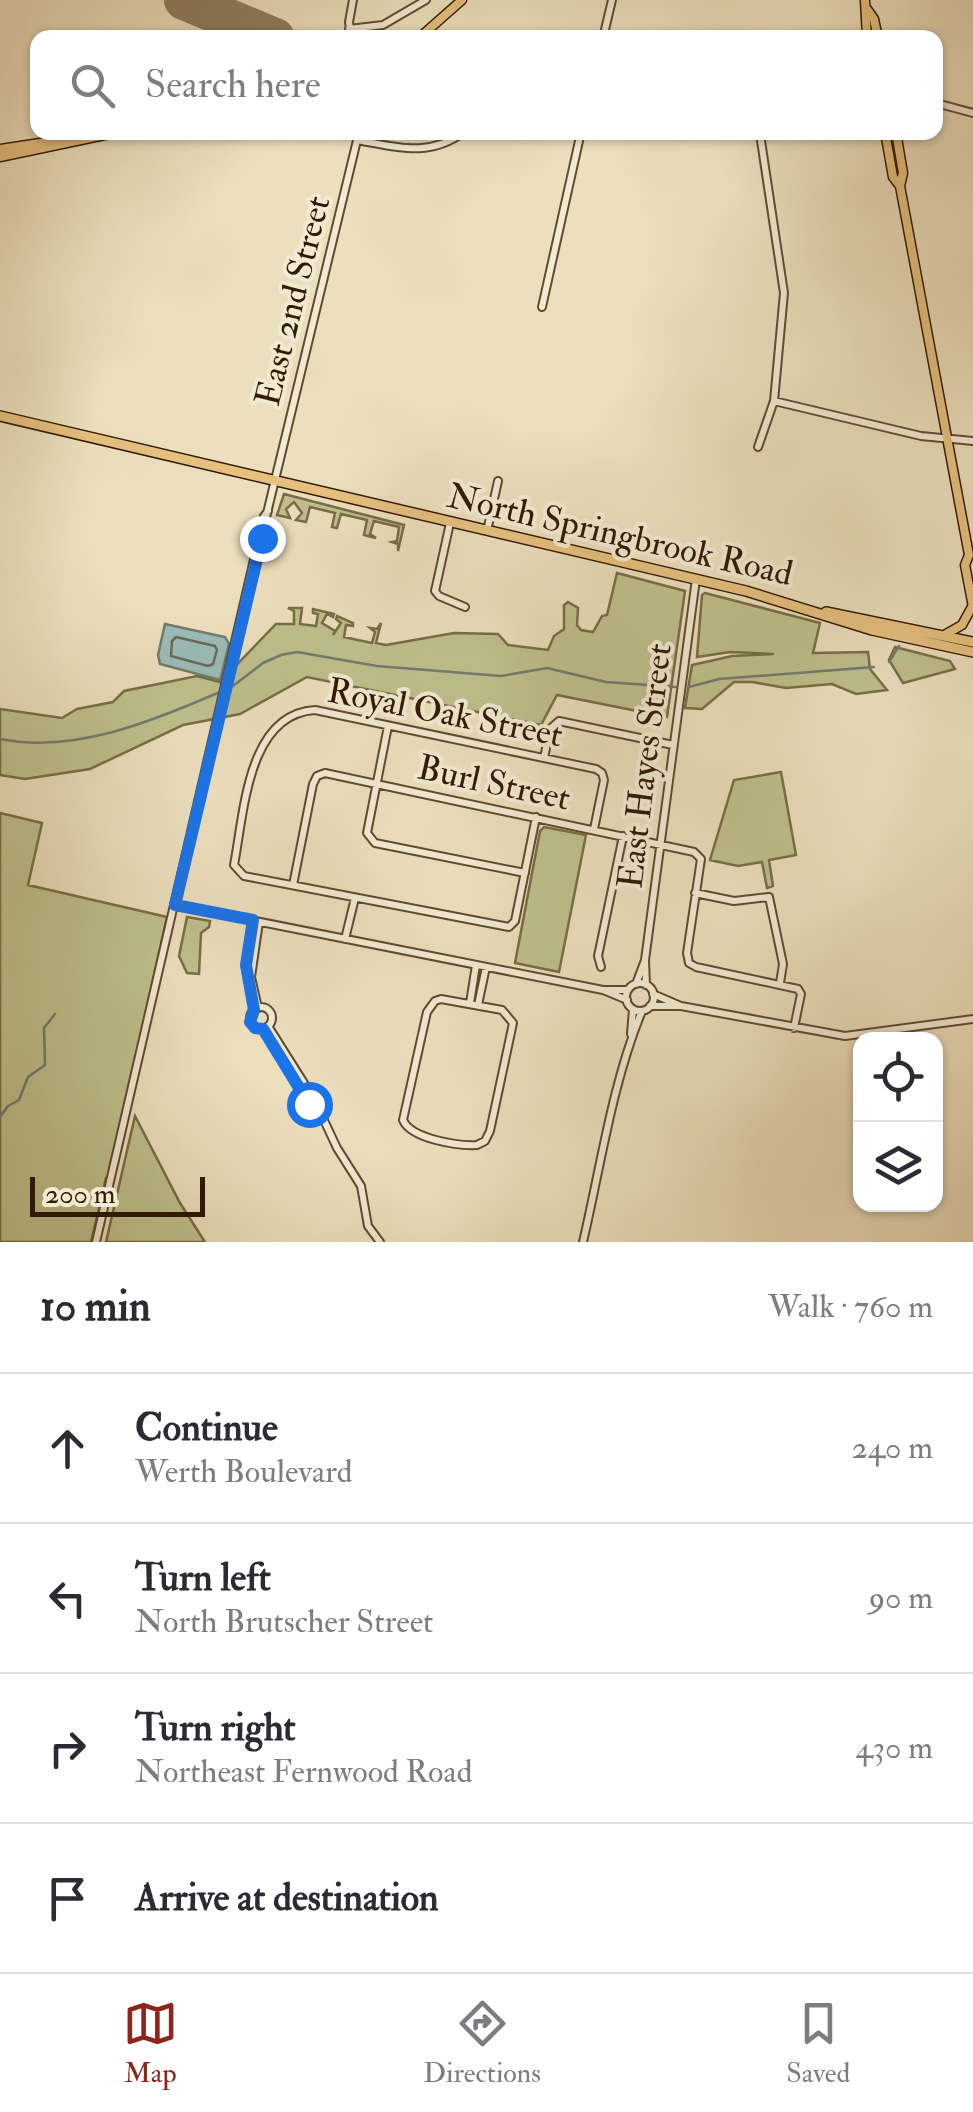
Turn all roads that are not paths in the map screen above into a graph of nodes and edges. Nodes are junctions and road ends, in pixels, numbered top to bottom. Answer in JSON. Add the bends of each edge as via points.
{"nodes":[{"id":1,"x":353,"y":0,"type":"edge"},
{"id":2,"x":426,"y":0,"type":"edge"},
{"id":3,"x":462,"y":0,"type":"edge"},
{"id":4,"x":612,"y":0,"type":"edge"},
{"id":5,"x":866,"y":4,"type":"edge"},
{"id":6,"x":350,"y":30,"type":"edge"},
{"id":7,"x":362,"y":30,"type":"edge"},
{"id":8,"x":427,"y":30,"type":"edge"},
{"id":9,"x":605,"y":30,"type":"edge"},
{"id":10,"x":866,"y":30,"type":"edge"},
{"id":11,"x":876,"y":30,"type":"edge"},
{"id":12,"x":943,"y":105,"type":"edge"},
{"id":13,"x":973,"y":113,"type":"edge"},
{"id":14,"x":73,"y":140,"type":"edge"},
{"id":15,"x":357,"y":140,"type":"edge"},
{"id":16,"x":375,"y":140,"type":"edge"},
{"id":17,"x":451,"y":140,"type":"edge"},
{"id":18,"x":579,"y":140,"type":"edge"},
{"id":19,"x":761,"y":140,"type":"edge"},
{"id":20,"x":887,"y":140,"type":"edge"},
{"id":21,"x":898,"y":140,"type":"edge"},
{"id":22,"x":0,"y":153,"type":"edge"},
{"id":23,"x":900,"y":186,"type":"junction"},
{"id":24,"x":542,"y":307,"type":"dead end"},
{"id":25,"x":774,"y":401,"type":"junction"},
{"id":26,"x":0,"y":416,"type":"edge"},
{"id":27,"x":947,"y":438,"type":"junction"},
{"id":28,"x":973,"y":441,"type":"edge"},
{"id":29,"x":758,"y":446,"type":"dead end"},
{"id":30,"x":498,"y":481,"type":"dead end"},
{"id":31,"x":276,"y":482,"type":"junction"},
{"id":32,"x":450,"y":522,"type":"junction"},
{"id":33,"x":487,"y":531,"type":"junction"},
{"id":34,"x":971,"y":558,"type":"edge"},
{"id":35,"x":696,"y":579,"type":"junction"},
{"id":36,"x":973,"y":606,"type":"edge"},
{"id":37,"x":464,"y":607,"type":"dead end"},
{"id":38,"x":818,"y":612,"type":"junction"},
{"id":39,"x":860,"y":617,"type":"junction"},
{"id":40,"x":837,"y":620,"type":"junction"},
{"id":41,"x":946,"y":634,"type":"junction"},
{"id":42,"x":973,"y":642,"type":"edge"},
{"id":43,"x":973,"y":652,"type":"edge"},
{"id":44,"x":388,"y":726,"type":"junction"},
{"id":45,"x":673,"y":745,"type":"junction"},
{"id":46,"x":544,"y":758,"type":"junction"},
{"id":47,"x":376,"y":784,"type":"junction"},
{"id":48,"x":536,"y":818,"type":"junction"},
{"id":49,"x":594,"y":829,"type":"junction"},
{"id":50,"x":623,"y":836,"type":"junction"},
{"id":51,"x":660,"y":844,"type":"junction"},
{"id":52,"x":524,"y":873,"type":"junction"},
{"id":53,"x":293,"y":885,"type":"junction"},
{"id":54,"x":695,"y":893,"type":"junction"},
{"id":55,"x":354,"y":898,"type":"junction"},
{"id":56,"x":175,"y":905,"type":"junction"},
{"id":57,"x":256,"y":921,"type":"junction"},
{"id":58,"x":346,"y":939,"type":"junction"},
{"id":59,"x":645,"y":960,"type":"junction"},
{"id":60,"x":476,"y":965,"type":"junction"},
{"id":61,"x":486,"y":967,"type":"junction"},
{"id":62,"x":601,"y":967,"type":"dead end"},
{"id":63,"x":636,"y":984,"type":"junction"},
{"id":64,"x":780,"y":984,"type":"junction"},
{"id":65,"x":646,"y":985,"type":"junction"},
{"id":66,"x":603,"y":990,"type":"junction"},
{"id":67,"x":628,"y":990,"type":"junction"},
{"id":68,"x":654,"y":994,"type":"junction"},
{"id":69,"x":626,"y":1000,"type":"junction"},
{"id":70,"x":474,"y":1004,"type":"junction"},
{"id":71,"x":650,"y":1006,"type":"junction"},
{"id":72,"x":680,"y":1006,"type":"junction"},
{"id":73,"x":256,"y":1008,"type":"junction"},
{"id":74,"x":632,"y":1009,"type":"junction"},
{"id":75,"x":642,"y":1011,"type":"junction"},
{"id":76,"x":973,"y":1018,"type":"edge"},
{"id":77,"x":266,"y":1028,"type":"junction"},
{"id":78,"x":794,"y":1028,"type":"junction"},
{"id":79,"x":631,"y":1034,"type":"junction"},
{"id":80,"x":96,"y":1242,"type":"edge"},
{"id":81,"x":380,"y":1242,"type":"edge"},
{"id":82,"x":583,"y":1242,"type":"edge"}],
"edges":[{"from":1,"to":6,"type":"street"},
{"from":2,"to":7,"type":"street"},
{"from":3,"to":8,"type":"main road"},
{"from":4,"to":9,"type":"street"},
{"from":5,"to":10,"type":"main road"},
{"from":5,"to":11,"type":"main road"},
{"from":12,"to":13,"type":"street"},
{"from":14,"to":22,"type":"main road"},
{"from":15,"to":31,"type":"street","name":"East 2nd Street"},
{"from":16,"to":17,"type":"street","via":[[418,150]]},
{"from":18,"to":24,"type":"street"},
{"from":19,"to":25,"type":"street","via":[[784,278]]},
{"from":20,"to":23,"type":"main road"},
{"from":21,"to":23,"type":"main road"},
{"from":23,"to":27,"type":"main road"},
{"from":25,"to":27,"type":"street"},
{"from":25,"to":29,"type":"street"},
{"from":26,"to":31,"type":"highway","name":"North Springbrook Road"},
{"from":27,"to":28,"type":"street"},
{"from":27,"to":34,"type":"main road"},
{"from":30,"to":33,"type":"street"},
{"from":31,"to":32,"type":"highway","name":"North Springbrook Road"},
{"from":31,"to":56,"type":"street","name":"East 2nd Street"},
{"from":32,"to":33,"type":"highway","name":"North Springbrook Road"},
{"from":32,"to":37,"type":"street","via":[[435,591]]},
{"from":33,"to":35,"type":"highway","name":"North Springbrook Road"},
{"from":34,"to":36,"type":"main road","via":[[965,565]]},
{"from":35,"to":38,"type":"highway","name":"North Springbrook Road"},
{"from":35,"to":45,"type":"street","name":"East Hayes Street"},
{"from":36,"to":41,"type":"main road","via":[[962,625]]},
{"from":38,"to":39,"type":"highway","name":"North Springbrook Road"},
{"from":38,"to":40,"type":"highway","name":"North Springbrook Road"},
{"from":39,"to":40,"type":"highway"},
{"from":39,"to":41,"type":"highway","name":"North Springbrook Road"},
{"from":40,"to":43,"type":"highway","name":"North Springbrook Road"},
{"from":41,"to":42,"type":"highway","name":"North Springbrook Road"},
{"from":44,"to":46,"type":"street","name":"Royal Oak Street"},
{"from":44,"to":47,"type":"street"},
{"from":44,"to":53,"type":"street","name":"Royal Oak Street","via":[[315,710],[294,714],[264,742],[234,865],[244,876]]},
{"from":45,"to":46,"type":"street","via":[[559,722],[550,729]]},
{"from":45,"to":51,"type":"street","name":"East Hayes Street"},
{"from":46,"to":49,"type":"street","name":"Royal Oak Street","via":[[602,773]]},
{"from":47,"to":48,"type":"street","name":"Burl Street"},
{"from":47,"to":52,"type":"street","via":[[369,839]]},
{"from":47,"to":53,"type":"street","name":"Burl Street","via":[[325,772],[317,776]]},
{"from":48,"to":49,"type":"street","name":"Burl Street"},
{"from":48,"to":52,"type":"street"},
{"from":49,"to":50,"type":"street","name":"Burl Street"},
{"from":50,"to":51,"type":"street","name":"Burl Street"},
{"from":50,"to":62,"type":"street"},
{"from":51,"to":54,"type":"street","name":"Burl Street","via":[[700,856]]},
{"from":51,"to":59,"type":"street","name":"East Hayes Street"},
{"from":52,"to":55,"type":"street","via":[[509,927]]},
{"from":53,"to":55,"type":"street"},
{"from":54,"to":64,"type":"street","via":[[734,902],[769,898],[783,964]]},
{"from":54,"to":64,"type":"street","via":[[687,958],[696,967]]},
{"from":55,"to":58,"type":"street"},
{"from":56,"to":57,"type":"street"},
{"from":56,"to":80,"type":"street","name":"East 2nd Street"},
{"from":57,"to":58,"type":"street"},
{"from":57,"to":73,"type":"street","via":[[246,965]]},
{"from":58,"to":60,"type":"street"},
{"from":59,"to":63,"type":"street","name":"East Hayes Street"},
{"from":59,"to":65,"type":"street","name":"East Hayes Street"},
{"from":60,"to":61,"type":"street"},
{"from":60,"to":70,"type":"street"},
{"from":61,"to":66,"type":"street"},
{"from":61,"to":70,"type":"street"},
{"from":63,"to":65,"type":"street"},
{"from":63,"to":67,"type":"street"},
{"from":64,"to":78,"type":"street","via":[[800,994]]},
{"from":65,"to":68,"type":"street"},
{"from":66,"to":67,"type":"street"},
{"from":66,"to":69,"type":"street"},
{"from":67,"to":69,"type":"street"},
{"from":68,"to":71,"type":"street"},
{"from":68,"to":72,"type":"street"},
{"from":69,"to":74,"type":"street"},
{"from":70,"to":70,"type":"street","via":[[441,999],[430,1006],[403,1120],[414,1133],[470,1146],[489,1136],[513,1032],[502,1010]]},
{"from":71,"to":72,"type":"street"},
{"from":71,"to":75,"type":"street"},
{"from":72,"to":78,"type":"street"},
{"from":73,"to":77,"type":"street","via":[[270,1012]]},
{"from":73,"to":77,"type":"street","via":[[250,1022]]},
{"from":74,"to":75,"type":"street"},
{"from":74,"to":79,"type":"street"},
{"from":75,"to":79,"type":"street"},
{"from":76,"to":78,"type":"street","via":[[852,1036]]},
{"from":77,"to":81,"type":"street","via":[[361,1186],[368,1226]]},
{"from":79,"to":82,"type":"street"}]}
